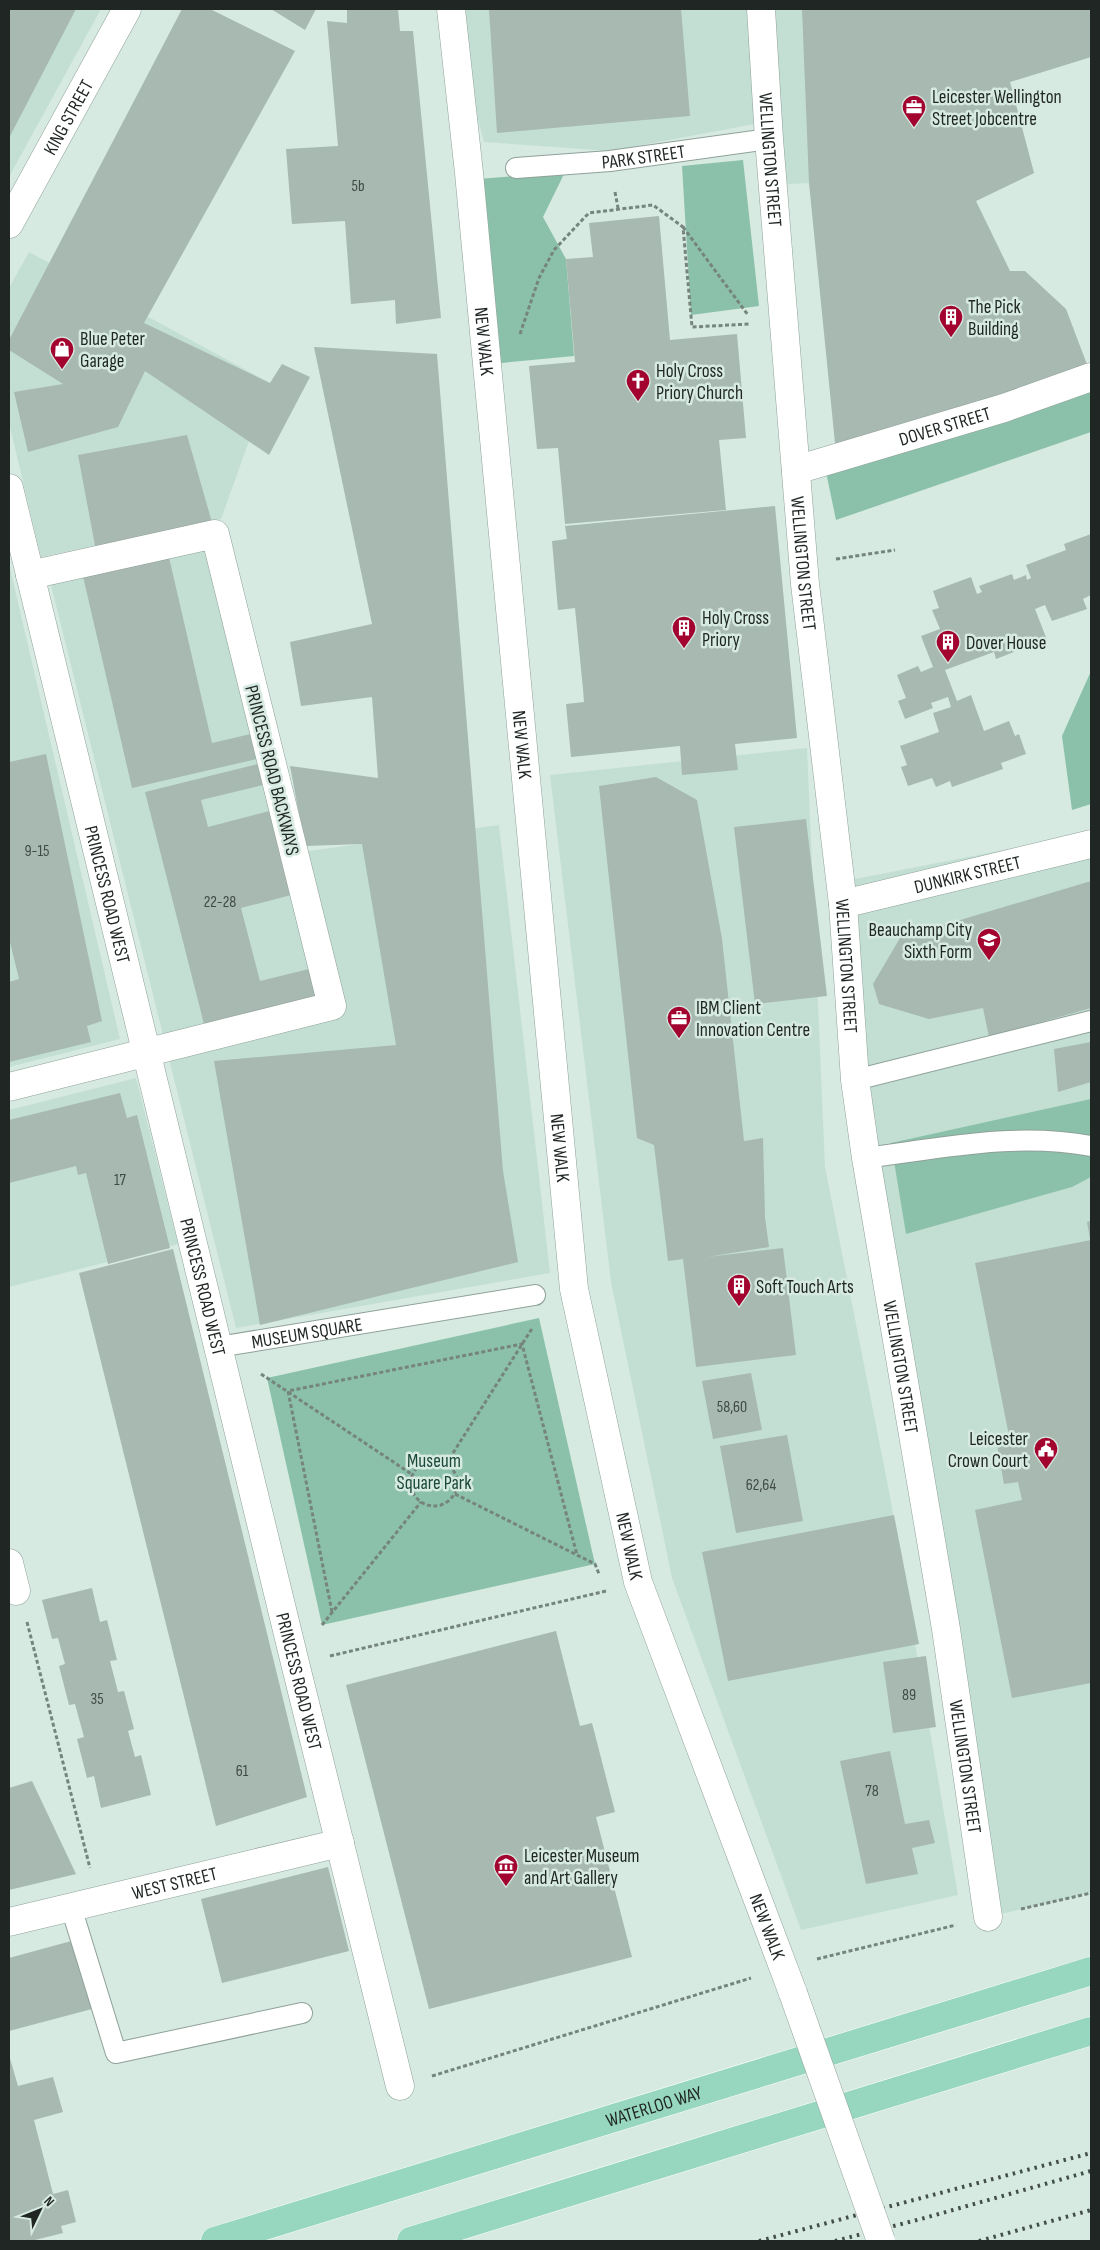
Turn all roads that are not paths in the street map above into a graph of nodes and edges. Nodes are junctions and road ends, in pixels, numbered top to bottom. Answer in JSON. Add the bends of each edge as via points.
{"nodes":[{"id":1,"x":127,"y":9,"type":"edge"},
{"id":2,"x":451,"y":9,"type":"edge"},
{"id":3,"x":761,"y":9,"type":"edge"},
{"id":4,"x":769,"y":139,"type":"junction"},
{"id":5,"x":516,"y":168,"type":"dead end"},
{"id":6,"x":9,"y":224,"type":"edge"},
{"id":7,"x":1091,"y":376,"type":"edge"},
{"id":8,"x":796,"y":470,"type":"junction"},
{"id":9,"x":9,"y":488,"type":"edge"},
{"id":10,"x":30,"y":575,"type":"junction"},
{"id":11,"x":1091,"y":844,"type":"edge"},
{"id":12,"x":843,"y":904,"type":"junction"},
{"id":13,"x":1091,"y":1021,"type":"edge"},
{"id":14,"x":147,"y":1052,"type":"junction"},
{"id":15,"x":855,"y":1080,"type":"junction"},
{"id":16,"x":9,"y":1087,"type":"edge"},
{"id":17,"x":1091,"y":1146,"type":"edge"},
{"id":18,"x":866,"y":1158,"type":"junction"},
{"id":19,"x":535,"y":1295,"type":"dead end"},
{"id":20,"x":218,"y":1347,"type":"junction"},
{"id":21,"x":9,"y":1563,"type":"edge"},
{"id":22,"x":16,"y":1591,"type":"road end"},
{"id":23,"x":340,"y":1843,"type":"junction"},
{"id":24,"x":71,"y":1907,"type":"junction"},
{"id":25,"x":988,"y":1917,"type":"road end"},
{"id":26,"x":9,"y":1922,"type":"edge"},
{"id":27,"x":1091,"y":1971,"type":"edge"},
{"id":28,"x":302,"y":2013,"type":"dead end"},
{"id":29,"x":1091,"y":2031,"type":"edge"},
{"id":30,"x":400,"y":2086,"type":"road end"},
{"id":31,"x":215,"y":2241,"type":"edge"},
{"id":32,"x":411,"y":2241,"type":"edge"},
{"id":33,"x":881,"y":2241,"type":"edge"}],
"edges":[{"from":1,"to":6,"type":"street","name":"KING STREET"},
{"from":2,"to":33,"type":"street","name":"NEW WALK","bridge":true,"via":[[574,1289],[638,1582],[783,1967]]},
{"from":3,"to":4,"type":"street","name":"WELLINGTON STREET"},
{"from":4,"to":5,"type":"lane","name":"PARK STREET","via":[[610,161]]},
{"from":4,"to":8,"type":"street","name":"WELLINGTON STREET"},
{"from":7,"to":8,"type":"street","name":"DOVER STREET","via":[[1004,408]]},
{"from":8,"to":12,"type":"street","name":"WELLINGTON STREET","via":[[803,563]]},
{"from":9,"to":10,"type":"street","name":"PRINCESS ROAD WEST"},
{"from":10,"to":14,"type":"street","name":"PRINCESS ROAD WEST"},
{"from":10,"to":14,"type":"street","name":"PRINCESS ROAD BACKWAYS","via":[[215,534],[332,1006]]},
{"from":11,"to":12,"type":"street","name":"DUNKIRK STREET"},
{"from":12,"to":15,"type":"street","name":"WELLINGTON STREET"},
{"from":13,"to":15,"type":"lane"},
{"from":14,"to":16,"type":"street"},
{"from":14,"to":20,"type":"street","name":"PRINCESS ROAD WEST"},
{"from":15,"to":18,"type":"street","name":"WELLINGTON STREET"},
{"from":17,"to":18,"type":"lane","via":[[1065,1141],[1006,1140]]},
{"from":18,"to":25,"type":"street","name":"WELLINGTON STREET","via":[[946,1629]]},
{"from":19,"to":20,"type":"lane","name":"MUSEUM SQUARE"},
{"from":20,"to":23,"type":"street","name":"PRINCESS ROAD WEST"},
{"from":21,"to":22,"type":"street"},
{"from":23,"to":24,"type":"street","name":"WEST STREET"},
{"from":23,"to":30,"type":"street","name":"PRINCESS ROAD WEST"},
{"from":24,"to":26,"type":"street","name":"WEST STREET"},
{"from":24,"to":28,"type":"lane","via":[[116,2053]]},
{"from":27,"to":31,"type":"main road","name":"WATERLOO WAY"},
{"from":29,"to":32,"type":"main road"}]}
